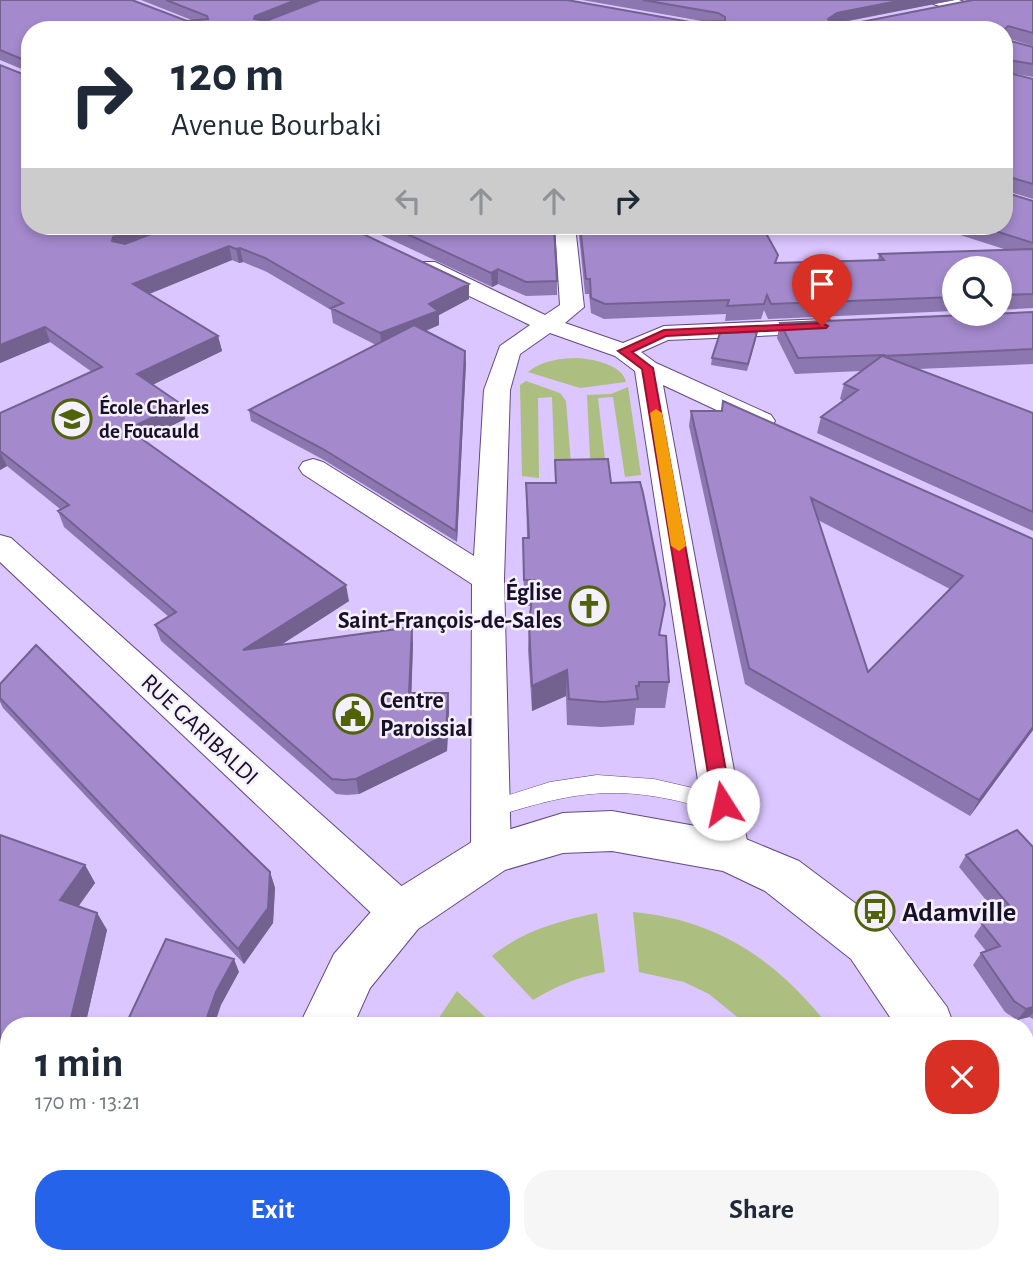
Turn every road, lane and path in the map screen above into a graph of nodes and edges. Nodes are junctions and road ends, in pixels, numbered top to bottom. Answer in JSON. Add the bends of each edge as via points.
{"nodes":[{"id":1,"x":933,"y":0,"type":"edge"},
{"id":2,"x":984,"y":1,"type":"edge"},
{"id":3,"x":965,"y":5,"type":"junction"},
{"id":4,"x":920,"y":13,"type":"edge"},
{"id":5,"x":566,"y":235,"type":"edge"},
{"id":6,"x":402,"y":256,"type":"edge"},
{"id":7,"x":548,"y":325,"type":"junction"},
{"id":8,"x":841,"y":325,"type":"edge"},
{"id":9,"x":636,"y":360,"type":"junction"},
{"id":10,"x":780,"y":429,"type":"edge"},
{"id":11,"x":313,"y":468,"type":"dead end"},
{"id":12,"x":0,"y":545,"type":"edge"},
{"id":13,"x":488,"y":579,"type":"junction"},
{"id":14,"x":723,"y":804,"type":"junction"},
{"id":15,"x":491,"y":831,"type":"junction"},
{"id":16,"x":729,"y":852,"type":"junction"},
{"id":17,"x":401,"y":913,"type":"junction"},
{"id":18,"x":329,"y":1017,"type":"edge"},
{"id":19,"x":922,"y":1017,"type":"edge"}],
"edges":[{"from":1,"to":3,"type":"street"},
{"from":2,"to":3,"type":"street"},
{"from":3,"to":4,"type":"street"},
{"from":5,"to":7,"type":"street","via":[[572,307]]},
{"from":6,"to":7,"type":"street"},
{"from":7,"to":9,"type":"street"},
{"from":7,"to":13,"type":"street","via":[[509,351],[497,390]]},
{"from":8,"to":9,"type":"street","via":[[664,333]]},
{"from":9,"to":10,"type":"street"},
{"from":9,"to":14,"type":"street"},
{"from":11,"to":13,"type":"street"},
{"from":12,"to":17,"type":"street","name":"RUE GARIBALDI"},
{"from":13,"to":15,"type":"street"},
{"from":14,"to":15,"type":"lane","via":[[666,788],[610,782],[554,790]]},
{"from":14,"to":16,"type":"street"},
{"from":15,"to":16,"type":"street","via":[[612,831]]},
{"from":15,"to":17,"type":"street"},
{"from":16,"to":19,"type":"street","via":[[782,876],[869,943]]},
{"from":17,"to":18,"type":"street","via":[[352,971]]}]}
